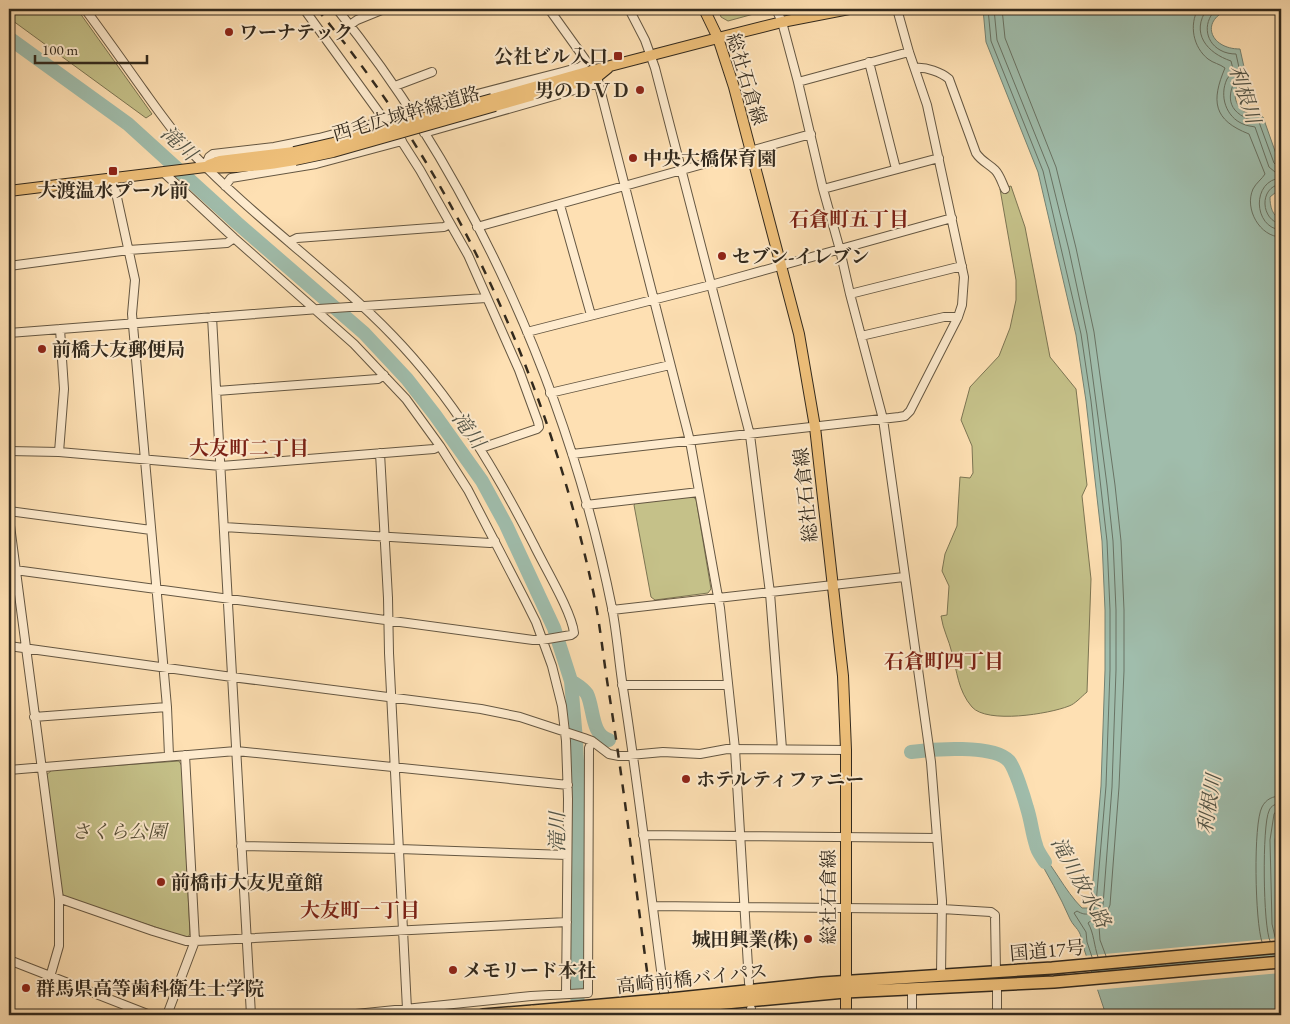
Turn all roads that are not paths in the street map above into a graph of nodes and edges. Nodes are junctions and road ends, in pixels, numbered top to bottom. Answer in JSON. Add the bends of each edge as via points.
{"nodes":[{"id":1,"x":85,"y":9,"type":"edge"},
{"id":2,"x":304,"y":9,"type":"edge"},
{"id":3,"x":337,"y":9,"type":"edge"},
{"id":4,"x":384,"y":9,"type":"edge"},
{"id":5,"x":549,"y":9,"type":"edge"},
{"id":6,"x":629,"y":9,"type":"edge"},
{"id":7,"x":704,"y":9,"type":"edge"},
{"id":8,"x":776,"y":9,"type":"edge"},
{"id":9,"x":850,"y":9,"type":"edge"},
{"id":10,"x":897,"y":9,"type":"edge"},
{"id":11,"x":782,"y":22,"type":"junction"},
{"id":12,"x":350,"y":25,"type":"junction"},
{"id":13,"x":718,"y":38,"type":"junction"},
{"id":14,"x":909,"y":52,"type":"junction"},
{"id":15,"x":652,"y":56,"type":"junction"},
{"id":16,"x":869,"y":62,"type":"junction"},
{"id":17,"x":608,"y":67,"type":"junction"},
{"id":18,"x":916,"y":68,"type":"junction"},
{"id":19,"x":432,"y":72,"type":"dead end"},
{"id":20,"x":598,"y":80,"type":"junction"},
{"id":21,"x":798,"y":82,"type":"junction"},
{"id":22,"x":395,"y":86,"type":"junction"},
{"id":23,"x":494,"y":103,"type":"junction"},
{"id":24,"x":412,"y":111,"type":"junction"},
{"id":25,"x":383,"y":118,"type":"junction"},
{"id":26,"x":424,"y":133,"type":"junction"},
{"id":27,"x":810,"y":134,"type":"junction"},
{"id":28,"x":402,"y":141,"type":"junction"},
{"id":29,"x":751,"y":151,"type":"junction"},
{"id":30,"x":939,"y":158,"type":"junction"},
{"id":31,"x":201,"y":167,"type":"junction"},
{"id":32,"x":896,"y":169,"type":"junction"},
{"id":33,"x":682,"y":170,"type":"junction"},
{"id":34,"x":165,"y":172,"type":"junction"},
{"id":35,"x":113,"y":179,"type":"junction"},
{"id":36,"x":225,"y":186,"type":"junction"},
{"id":37,"x":625,"y":187,"type":"junction"},
{"id":38,"x":823,"y":189,"type":"junction"},
{"id":39,"x":1005,"y":189,"type":"dead end"},
{"id":40,"x":9,"y":191,"type":"edge"},
{"id":41,"x":560,"y":205,"type":"junction"},
{"id":42,"x":952,"y":218,"type":"junction"},
{"id":43,"x":450,"y":224,"type":"junction"},
{"id":44,"x":477,"y":227,"type":"junction"},
{"id":45,"x":234,"y":238,"type":"junction"},
{"id":46,"x":289,"y":242,"type":"junction"},
{"id":47,"x":129,"y":250,"type":"junction"},
{"id":48,"x":840,"y":250,"type":"junction"},
{"id":49,"x":9,"y":266,"type":"edge"},
{"id":50,"x":781,"y":266,"type":"junction"},
{"id":51,"x":962,"y":266,"type":"junction"},
{"id":52,"x":711,"y":285,"type":"junction"},
{"id":53,"x":850,"y":294,"type":"junction"},
{"id":54,"x":486,"y":298,"type":"junction"},
{"id":55,"x":654,"y":300,"type":"junction"},
{"id":56,"x":362,"y":306,"type":"junction"},
{"id":57,"x":316,"y":309,"type":"junction"},
{"id":58,"x":591,"y":315,"type":"junction"},
{"id":59,"x":958,"y":316,"type":"junction"},
{"id":60,"x":212,"y":317,"type":"junction"},
{"id":61,"x":133,"y":323,"type":"junction"},
{"id":62,"x":60,"y":329,"type":"junction"},
{"id":63,"x":527,"y":332,"type":"junction"},
{"id":64,"x":9,"y":333,"type":"edge"},
{"id":65,"x":861,"y":336,"type":"junction"},
{"id":66,"x":670,"y":365,"type":"junction"},
{"id":67,"x":384,"y":375,"type":"junction"},
{"id":68,"x":217,"y":391,"type":"junction"},
{"id":69,"x":550,"y":393,"type":"junction"},
{"id":70,"x":883,"y":419,"type":"junction"},
{"id":71,"x":815,"y":427,"type":"junction"},
{"id":72,"x":750,"y":435,"type":"junction"},
{"id":73,"x":690,"y":441,"type":"junction"},
{"id":74,"x":440,"y":446,"type":"junction"},
{"id":75,"x":481,"y":448,"type":"junction"},
{"id":76,"x":9,"y":451,"type":"edge"},
{"id":77,"x":59,"y":452,"type":"junction"},
{"id":78,"x":380,"y":453,"type":"junction"},
{"id":79,"x":572,"y":454,"type":"junction"},
{"id":80,"x":146,"y":460,"type":"junction"},
{"id":81,"x":221,"y":466,"type":"junction"},
{"id":82,"x":699,"y":492,"type":"junction"},
{"id":83,"x":586,"y":505,"type":"junction"},
{"id":84,"x":9,"y":512,"type":"edge"},
{"id":85,"x":9,"y":518,"type":"edge"},
{"id":86,"x":224,"y":527,"type":"junction"},
{"id":87,"x":151,"y":530,"type":"junction"},
{"id":88,"x":385,"y":536,"type":"junction"},
{"id":89,"x":495,"y":541,"type":"junction"},
{"id":90,"x":15,"y":570,"type":"junction"},
{"id":91,"x":904,"y":577,"type":"junction"},
{"id":92,"x":833,"y":586,"type":"junction"},
{"id":93,"x":157,"y":589,"type":"junction"},
{"id":94,"x":770,"y":593,"type":"junction"},
{"id":95,"x":718,"y":599,"type":"junction"},
{"id":96,"x":228,"y":600,"type":"junction"},
{"id":97,"x":612,"y":610,"type":"junction"},
{"id":98,"x":389,"y":621,"type":"junction"},
{"id":99,"x":544,"y":640,"type":"junction"},
{"id":100,"x":9,"y":646,"type":"edge"},
{"id":101,"x":25,"y":647,"type":"junction"},
{"id":102,"x":163,"y":667,"type":"junction"},
{"id":103,"x":232,"y":678,"type":"junction"},
{"id":104,"x":622,"y":685,"type":"junction"},
{"id":105,"x":728,"y":685,"type":"junction"},
{"id":106,"x":392,"y":698,"type":"junction"},
{"id":107,"x":167,"y":707,"type":"junction"},
{"id":108,"x":34,"y":717,"type":"junction"},
{"id":109,"x":567,"y":732,"type":"junction"},
{"id":110,"x":588,"y":740,"type":"junction"},
{"id":111,"x":735,"y":749,"type":"junction"},
{"id":112,"x":782,"y":749,"type":"junction"},
{"id":113,"x":846,"y":750,"type":"junction"},
{"id":114,"x":236,"y":751,"type":"junction"},
{"id":115,"x":634,"y":754,"type":"junction"},
{"id":116,"x":185,"y":755,"type":"junction"},
{"id":117,"x":169,"y":756,"type":"junction"},
{"id":118,"x":41,"y":766,"type":"junction"},
{"id":119,"x":396,"y":767,"type":"junction"},
{"id":120,"x":9,"y":770,"type":"edge"},
{"id":121,"x":568,"y":785,"type":"junction"},
{"id":122,"x":643,"y":835,"type":"junction"},
{"id":123,"x":740,"y":836,"type":"junction"},
{"id":124,"x":846,"y":837,"type":"junction"},
{"id":125,"x":937,"y":838,"type":"junction"},
{"id":126,"x":241,"y":846,"type":"junction"},
{"id":127,"x":400,"y":849,"type":"junction"},
{"id":128,"x":567,"y":855,"type":"junction"},
{"id":129,"x":59,"y":900,"type":"junction"},
{"id":130,"x":652,"y":906,"type":"junction"},
{"id":131,"x":745,"y":906,"type":"junction"},
{"id":132,"x":846,"y":908,"type":"junction"},
{"id":133,"x":942,"y":909,"type":"junction"},
{"id":134,"x":567,"y":922,"type":"junction"},
{"id":135,"x":404,"y":930,"type":"junction"},
{"id":136,"x":247,"y":939,"type":"junction"},
{"id":137,"x":194,"y":941,"type":"junction"},
{"id":138,"x":1281,"y":947,"type":"edge"},
{"id":139,"x":9,"y":960,"type":"edge"},
{"id":140,"x":1281,"y":962,"type":"edge"},
{"id":141,"x":996,"y":972,"type":"junction"},
{"id":142,"x":941,"y":975,"type":"junction"},
{"id":143,"x":50,"y":977,"type":"junction"},
{"id":144,"x":749,"y":984,"type":"dead end"},
{"id":145,"x":845,"y":986,"type":"junction"},
{"id":146,"x":997,"y":986,"type":"junction"},
{"id":147,"x":912,"y":988,"type":"junction"},
{"id":148,"x":568,"y":994,"type":"junction"},
{"id":149,"x":552,"y":995,"type":"junction"},
{"id":150,"x":669,"y":1007,"type":"edge"},
{"id":151,"x":408,"y":1009,"type":"junction"},
{"id":152,"x":150,"y":1015,"type":"edge"},
{"id":153,"x":167,"y":1015,"type":"edge"},
{"id":154,"x":251,"y":1015,"type":"edge"},
{"id":155,"x":346,"y":1015,"type":"edge"},
{"id":156,"x":483,"y":1015,"type":"edge"},
{"id":157,"x":554,"y":1015,"type":"edge"},
{"id":158,"x":588,"y":1015,"type":"edge"},
{"id":159,"x":846,"y":1015,"type":"edge"},
{"id":160,"x":912,"y":1015,"type":"edge"},
{"id":161,"x":997,"y":1015,"type":"edge"}],
"edges":[{"from":1,"to":31,"type":"street"},
{"from":2,"to":25,"type":"street"},
{"from":3,"to":12,"type":"street"},
{"from":4,"to":12,"type":"street"},
{"from":5,"to":24,"type":"street","via":[[588,62],[580,67]]},
{"from":6,"to":15,"type":"street"},
{"from":7,"to":13,"type":"main road","name":"総社石倉線"},
{"from":8,"to":11,"type":"street"},
{"from":9,"to":11,"type":"main road","name":"西毛広域幹線道路"},
{"from":10,"to":14,"type":"street"},
{"from":11,"to":13,"type":"main road","name":"西毛広域幹線道路"},
{"from":11,"to":21,"type":"street"},
{"from":12,"to":22,"type":"street"},
{"from":13,"to":15,"type":"main road","name":"西毛広域幹線道路"},
{"from":13,"to":29,"type":"main road","name":"総社石倉線"},
{"from":14,"to":16,"type":"street"},
{"from":14,"to":18,"type":"street"},
{"from":15,"to":17,"type":"main road","name":"西毛広域幹線道路"},
{"from":15,"to":33,"type":"street"},
{"from":16,"to":21,"type":"street"},
{"from":16,"to":32,"type":"street"},
{"from":17,"to":20,"type":"main road","name":"西毛広域幹線道路"},
{"from":17,"to":23,"type":"main road","name":"西毛広域幹線道路"},
{"from":18,"to":30,"type":"street"},
{"from":18,"to":39,"type":"street","via":[[946,76],[949,80],[976,153],[993,168]]},
{"from":19,"to":22,"type":"street"},
{"from":20,"to":23,"type":"main road","name":"西毛広域幹線道路"},
{"from":20,"to":26,"type":"street"},
{"from":20,"to":37,"type":"street"},
{"from":21,"to":27,"type":"street"},
{"from":22,"to":24,"type":"street"},
{"from":23,"to":31,"type":"main road","name":"西毛広域幹線道路","bridge":true,"via":[[333,152],[236,167]]},
{"from":24,"to":26,"type":"street"},
{"from":25,"to":28,"type":"street"},
{"from":25,"to":31,"type":"street","via":[[379,122],[274,147],[213,154]]},
{"from":26,"to":44,"type":"street"},
{"from":27,"to":29,"type":"street"},
{"from":27,"to":38,"type":"street"},
{"from":28,"to":36,"type":"street","via":[[346,158],[231,178]]},
{"from":28,"to":43,"type":"street"},
{"from":29,"to":33,"type":"street"},
{"from":29,"to":50,"type":"main road","name":"総社石倉線"},
{"from":30,"to":32,"type":"street"},
{"from":30,"to":42,"type":"street"},
{"from":31,"to":34,"type":"main road","name":"西毛広域幹線道路"},
{"from":31,"to":36,"type":"street"},
{"from":32,"to":38,"type":"street"},
{"from":33,"to":37,"type":"street"},
{"from":33,"to":52,"type":"street"},
{"from":34,"to":35,"type":"main road","name":"西毛広域幹線道路"},
{"from":34,"to":45,"type":"street"},
{"from":35,"to":40,"type":"main road","name":"西毛広域幹線道路"},
{"from":35,"to":47,"type":"street"},
{"from":36,"to":46,"type":"street"},
{"from":37,"to":41,"type":"street"},
{"from":37,"to":55,"type":"street"},
{"from":38,"to":48,"type":"street"},
{"from":41,"to":44,"type":"street"},
{"from":41,"to":58,"type":"street"},
{"from":42,"to":48,"type":"street"},
{"from":42,"to":51,"type":"street"},
{"from":43,"to":46,"type":"street","via":[[297,238]]},
{"from":43,"to":54,"type":"street","via":[[468,255]]},
{"from":44,"to":63,"type":"street"},
{"from":45,"to":47,"type":"street","via":[[227,243]]},
{"from":45,"to":57,"type":"street"},
{"from":46,"to":56,"type":"street"},
{"from":47,"to":49,"type":"street"},
{"from":47,"to":61,"type":"street","via":[[135,284]]},
{"from":48,"to":50,"type":"street"},
{"from":48,"to":53,"type":"street"},
{"from":50,"to":52,"type":"street"},
{"from":50,"to":71,"type":"main road","name":"総社石倉線","via":[[799,334]]},
{"from":51,"to":53,"type":"street"},
{"from":51,"to":59,"type":"street","via":[[964,283]]},
{"from":52,"to":55,"type":"street"},
{"from":52,"to":72,"type":"street"},
{"from":53,"to":65,"type":"street"},
{"from":54,"to":56,"type":"street"},
{"from":54,"to":75,"type":"street","via":[[519,370],[539,425],[537,429]]},
{"from":55,"to":58,"type":"street"},
{"from":55,"to":66,"type":"street"},
{"from":56,"to":57,"type":"street"},
{"from":56,"to":75,"type":"street","via":[[420,365]]},
{"from":57,"to":60,"type":"street"},
{"from":57,"to":67,"type":"street"},
{"from":58,"to":63,"type":"street"},
{"from":59,"to":65,"type":"street"},
{"from":59,"to":70,"type":"street","via":[[910,411],[903,417]]},
{"from":60,"to":61,"type":"street"},
{"from":60,"to":68,"type":"street"},
{"from":61,"to":62,"type":"street"},
{"from":61,"to":80,"type":"street"},
{"from":62,"to":64,"type":"street"},
{"from":62,"to":77,"type":"street","via":[[64,389]]},
{"from":63,"to":69,"type":"street"},
{"from":65,"to":70,"type":"street"},
{"from":66,"to":69,"type":"street"},
{"from":66,"to":73,"type":"street"},
{"from":67,"to":68,"type":"street","via":[[378,379]]},
{"from":67,"to":74,"type":"street"},
{"from":68,"to":81,"type":"street"},
{"from":69,"to":79,"type":"street"},
{"from":70,"to":71,"type":"street"},
{"from":70,"to":91,"type":"street"},
{"from":71,"to":72,"type":"street"},
{"from":71,"to":92,"type":"main road","name":"総社石倉線"},
{"from":72,"to":73,"type":"street"},
{"from":72,"to":94,"type":"street"},
{"from":73,"to":79,"type":"street"},
{"from":73,"to":82,"type":"street"},
{"from":74,"to":78,"type":"street"},
{"from":74,"to":89,"type":"street"},
{"from":75,"to":99,"type":"street","via":[[505,489],[573,628],[572,636]]},
{"from":76,"to":77,"type":"street"},
{"from":77,"to":80,"type":"street"},
{"from":78,"to":81,"type":"street"},
{"from":78,"to":88,"type":"street"},
{"from":79,"to":83,"type":"street"},
{"from":80,"to":81,"type":"street"},
{"from":80,"to":87,"type":"street"},
{"from":81,"to":86,"type":"street"},
{"from":82,"to":83,"type":"street"},
{"from":82,"to":95,"type":"street"},
{"from":83,"to":97,"type":"street"},
{"from":84,"to":87,"type":"street"},
{"from":85,"to":90,"type":"street"},
{"from":86,"to":88,"type":"street"},
{"from":86,"to":96,"type":"street"},
{"from":87,"to":93,"type":"street"},
{"from":88,"to":89,"type":"street"},
{"from":88,"to":98,"type":"street"},
{"from":89,"to":99,"type":"street"},
{"from":90,"to":93,"type":"street"},
{"from":90,"to":101,"type":"street"},
{"from":91,"to":92,"type":"street"},
{"from":91,"to":125,"type":"street","via":[[931,762]]},
{"from":92,"to":94,"type":"street"},
{"from":92,"to":113,"type":"main road","name":"総社石倉線","via":[[843,676]]},
{"from":93,"to":96,"type":"street"},
{"from":93,"to":102,"type":"street"},
{"from":94,"to":95,"type":"street"},
{"from":94,"to":112,"type":"street"},
{"from":95,"to":97,"type":"street"},
{"from":95,"to":105,"type":"street"},
{"from":96,"to":98,"type":"street"},
{"from":96,"to":103,"type":"street"},
{"from":97,"to":104,"type":"street"},
{"from":98,"to":99,"type":"street"},
{"from":98,"to":106,"type":"street"},
{"from":99,"to":109,"type":"street"},
{"from":100,"to":101,"type":"street"},
{"from":101,"to":102,"type":"street"},
{"from":101,"to":108,"type":"street"},
{"from":102,"to":103,"type":"street"},
{"from":102,"to":107,"type":"street"},
{"from":103,"to":106,"type":"street"},
{"from":103,"to":114,"type":"street"},
{"from":104,"to":105,"type":"street"},
{"from":104,"to":115,"type":"street"},
{"from":105,"to":111,"type":"street"},
{"from":106,"to":109,"type":"street","via":[[481,708]]},
{"from":106,"to":119,"type":"street"},
{"from":107,"to":108,"type":"street"},
{"from":107,"to":117,"type":"street"},
{"from":108,"to":118,"type":"street"},
{"from":109,"to":110,"type":"street"},
{"from":109,"to":121,"type":"street"},
{"from":110,"to":115,"type":"street","via":[[609,754]]},
{"from":110,"to":148,"type":"street","via":[[588,993]]},
{"from":111,"to":112,"type":"street"},
{"from":111,"to":115,"type":"street","via":[[700,754]]},
{"from":111,"to":123,"type":"street"},
{"from":112,"to":113,"type":"street"},
{"from":113,"to":124,"type":"main road","name":"総社石倉線"},
{"from":114,"to":116,"type":"street"},
{"from":114,"to":119,"type":"street"},
{"from":114,"to":126,"type":"street"},
{"from":115,"to":122,"type":"street"},
{"from":116,"to":117,"type":"street"},
{"from":116,"to":137,"type":"street"},
{"from":117,"to":118,"type":"street"},
{"from":118,"to":120,"type":"street"},
{"from":118,"to":129,"type":"street"},
{"from":119,"to":121,"type":"street"},
{"from":119,"to":127,"type":"street"},
{"from":121,"to":128,"type":"street"},
{"from":122,"to":123,"type":"street"},
{"from":122,"to":130,"type":"street"},
{"from":123,"to":124,"type":"street"},
{"from":123,"to":131,"type":"street"},
{"from":124,"to":125,"type":"street"},
{"from":124,"to":132,"type":"main road","name":"総社石倉線"},
{"from":125,"to":133,"type":"street"},
{"from":126,"to":127,"type":"street"},
{"from":126,"to":136,"type":"street"},
{"from":127,"to":128,"type":"street"},
{"from":127,"to":135,"type":"street"},
{"from":128,"to":134,"type":"street"},
{"from":129,"to":137,"type":"street"},
{"from":129,"to":143,"type":"street","via":[[59,946]]},
{"from":130,"to":131,"type":"street"},
{"from":130,"to":150,"type":"street"},
{"from":131,"to":132,"type":"street"},
{"from":131,"to":144,"type":"street"},
{"from":132,"to":133,"type":"street"},
{"from":132,"to":145,"type":"main road","name":"総社石倉線"},
{"from":133,"to":141,"type":"street","via":[[994,913]]},
{"from":133,"to":142,"type":"street"},
{"from":134,"to":135,"type":"street"},
{"from":134,"to":148,"type":"street"},
{"from":135,"to":136,"type":"street"},
{"from":135,"to":151,"type":"street"},
{"from":136,"to":137,"type":"street"},
{"from":136,"to":154,"type":"street"},
{"from":137,"to":153,"type":"street"},
{"from":138,"to":141,"type":"highway","name":"国道17号"},
{"from":139,"to":143,"type":"street"},
{"from":140,"to":146,"type":"highway","name":"国道17号"},
{"from":141,"to":142,"type":"highway","name":"国道17号"},
{"from":142,"to":145,"type":"highway","name":"国道17号"},
{"from":143,"to":152,"type":"street"},
{"from":145,"to":147,"type":"highway","name":"国道17号"},
{"from":145,"to":150,"type":"highway","name":"高崎前橋バイパス"},
{"from":145,"to":159,"type":"main road","name":"総社石倉線"},
{"from":146,"to":147,"type":"highway","name":"国道17号"},
{"from":146,"to":161,"type":"street"},
{"from":147,"to":160,"type":"street"},
{"from":148,"to":149,"type":"street"},
{"from":149,"to":151,"type":"street"},
{"from":149,"to":157,"type":"street"},
{"from":150,"to":156,"type":"highway","name":"高崎前橋バイパス","bridge":true},
{"from":150,"to":158,"type":"highway","name":"高崎前橋バイパス","bridge":true},
{"from":151,"to":155,"type":"street"}]}
